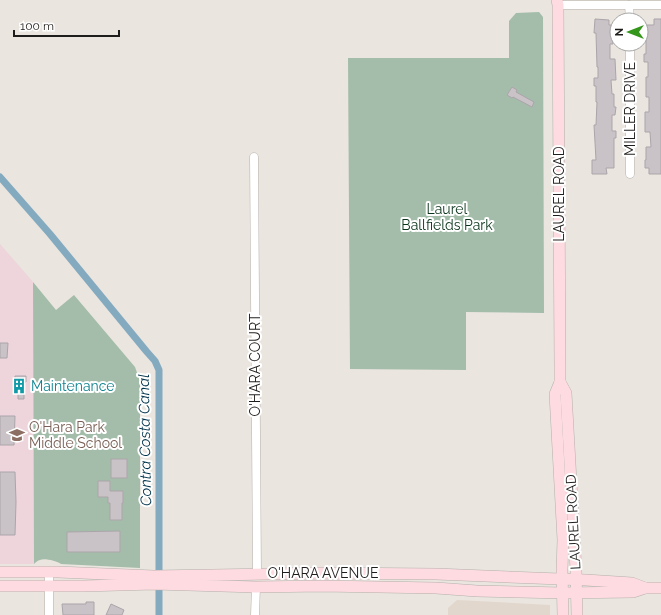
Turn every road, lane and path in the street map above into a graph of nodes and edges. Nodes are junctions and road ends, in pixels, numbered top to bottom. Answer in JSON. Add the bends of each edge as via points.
{"nodes":[{"id":1,"x":559,"y":2,"type":"edge"},
{"id":2,"x":630,"y":5,"type":"junction"},
{"id":3,"x":661,"y":5,"type":"edge"},
{"id":4,"x":630,"y":12,"type":"edge"},
{"id":5,"x":630,"y":52,"type":"edge"},
{"id":6,"x":254,"y":157,"type":"dead end"},
{"id":7,"x":630,"y":174,"type":"dead end"},
{"id":8,"x":560,"y":382,"type":"junction"},
{"id":9,"x":0,"y":572,"type":"edge"},
{"id":10,"x":49,"y":572,"type":"junction"},
{"id":11,"x":257,"y":573,"type":"junction"},
{"id":12,"x":562,"y":579,"type":"junction"},
{"id":13,"x":159,"y":580,"type":"junction"},
{"id":14,"x":576,"y":580,"type":"junction"},
{"id":15,"x":0,"y":586,"type":"edge"},
{"id":16,"x":49,"y":586,"type":"junction"},
{"id":17,"x":256,"y":587,"type":"junction"},
{"id":18,"x":645,"y":588,"type":"junction"},
{"id":19,"x":661,"y":588,"type":"edge"},
{"id":20,"x":563,"y":593,"type":"junction"},
{"id":21,"x":577,"y":593,"type":"junction"},
{"id":22,"x":49,"y":615,"type":"edge"},
{"id":23,"x":256,"y":615,"type":"edge"},
{"id":24,"x":563,"y":615,"type":"edge"},
{"id":25,"x":577,"y":615,"type":"edge"}],
"edges":[{"from":1,"to":2,"type":"street"},
{"from":1,"to":8,"type":"main road","name":"LAUREL ROAD"},
{"from":2,"to":3,"type":"street"},
{"from":2,"to":4,"type":"street"},
{"from":5,"to":7,"type":"street","name":"MILLER DRIVE"},
{"from":6,"to":11,"type":"street","name":"O'HARA COURT"},
{"from":8,"to":12,"type":"main road","name":"LAUREL ROAD","via":[[555,394],[563,540]]},
{"from":8,"to":14,"type":"main road","name":"LAUREL ROAD","via":[[566,393]]},
{"from":9,"to":10,"type":"main road","name":"O'HARA AVENUE"},
{"from":10,"to":13,"type":"main road","name":"O'HARA AVENUE"},
{"from":10,"to":16,"type":"street"},
{"from":11,"to":12,"type":"main road","name":"O'HARA AVENUE","via":[[436,574]]},
{"from":11,"to":13,"type":"main road","name":"O'HARA AVENUE"},
{"from":12,"to":14,"type":"main road","name":"O'HARA AVENUE"},
{"from":12,"to":20,"type":"main road","name":"LAUREL ROAD"},
{"from":13,"to":16,"type":"main road","name":"O'HARA AVENUE"},
{"from":13,"to":17,"type":"main road","name":"O'HARA AVENUE"},
{"from":14,"to":18,"type":"main road","name":"O'HARA AVENUE","via":[[632,583]]},
{"from":14,"to":21,"type":"main road","name":"LAUREL ROAD"},
{"from":15,"to":16,"type":"main road","name":"O'HARA AVENUE"},
{"from":16,"to":22,"type":"street"},
{"from":17,"to":20,"type":"main road","name":"O'HARA AVENUE","via":[[436,588]]},
{"from":17,"to":23,"type":"street"},
{"from":18,"to":19,"type":"main road","name":"O'HARA AVENUE"},
{"from":18,"to":21,"type":"main road","name":"O'HARA AVENUE","via":[[632,592]]},
{"from":20,"to":21,"type":"main road","name":"O'HARA AVENUE"},
{"from":20,"to":24,"type":"main road","name":"LAUREL ROAD"},
{"from":21,"to":25,"type":"main road","name":"LAUREL ROAD"}]}
